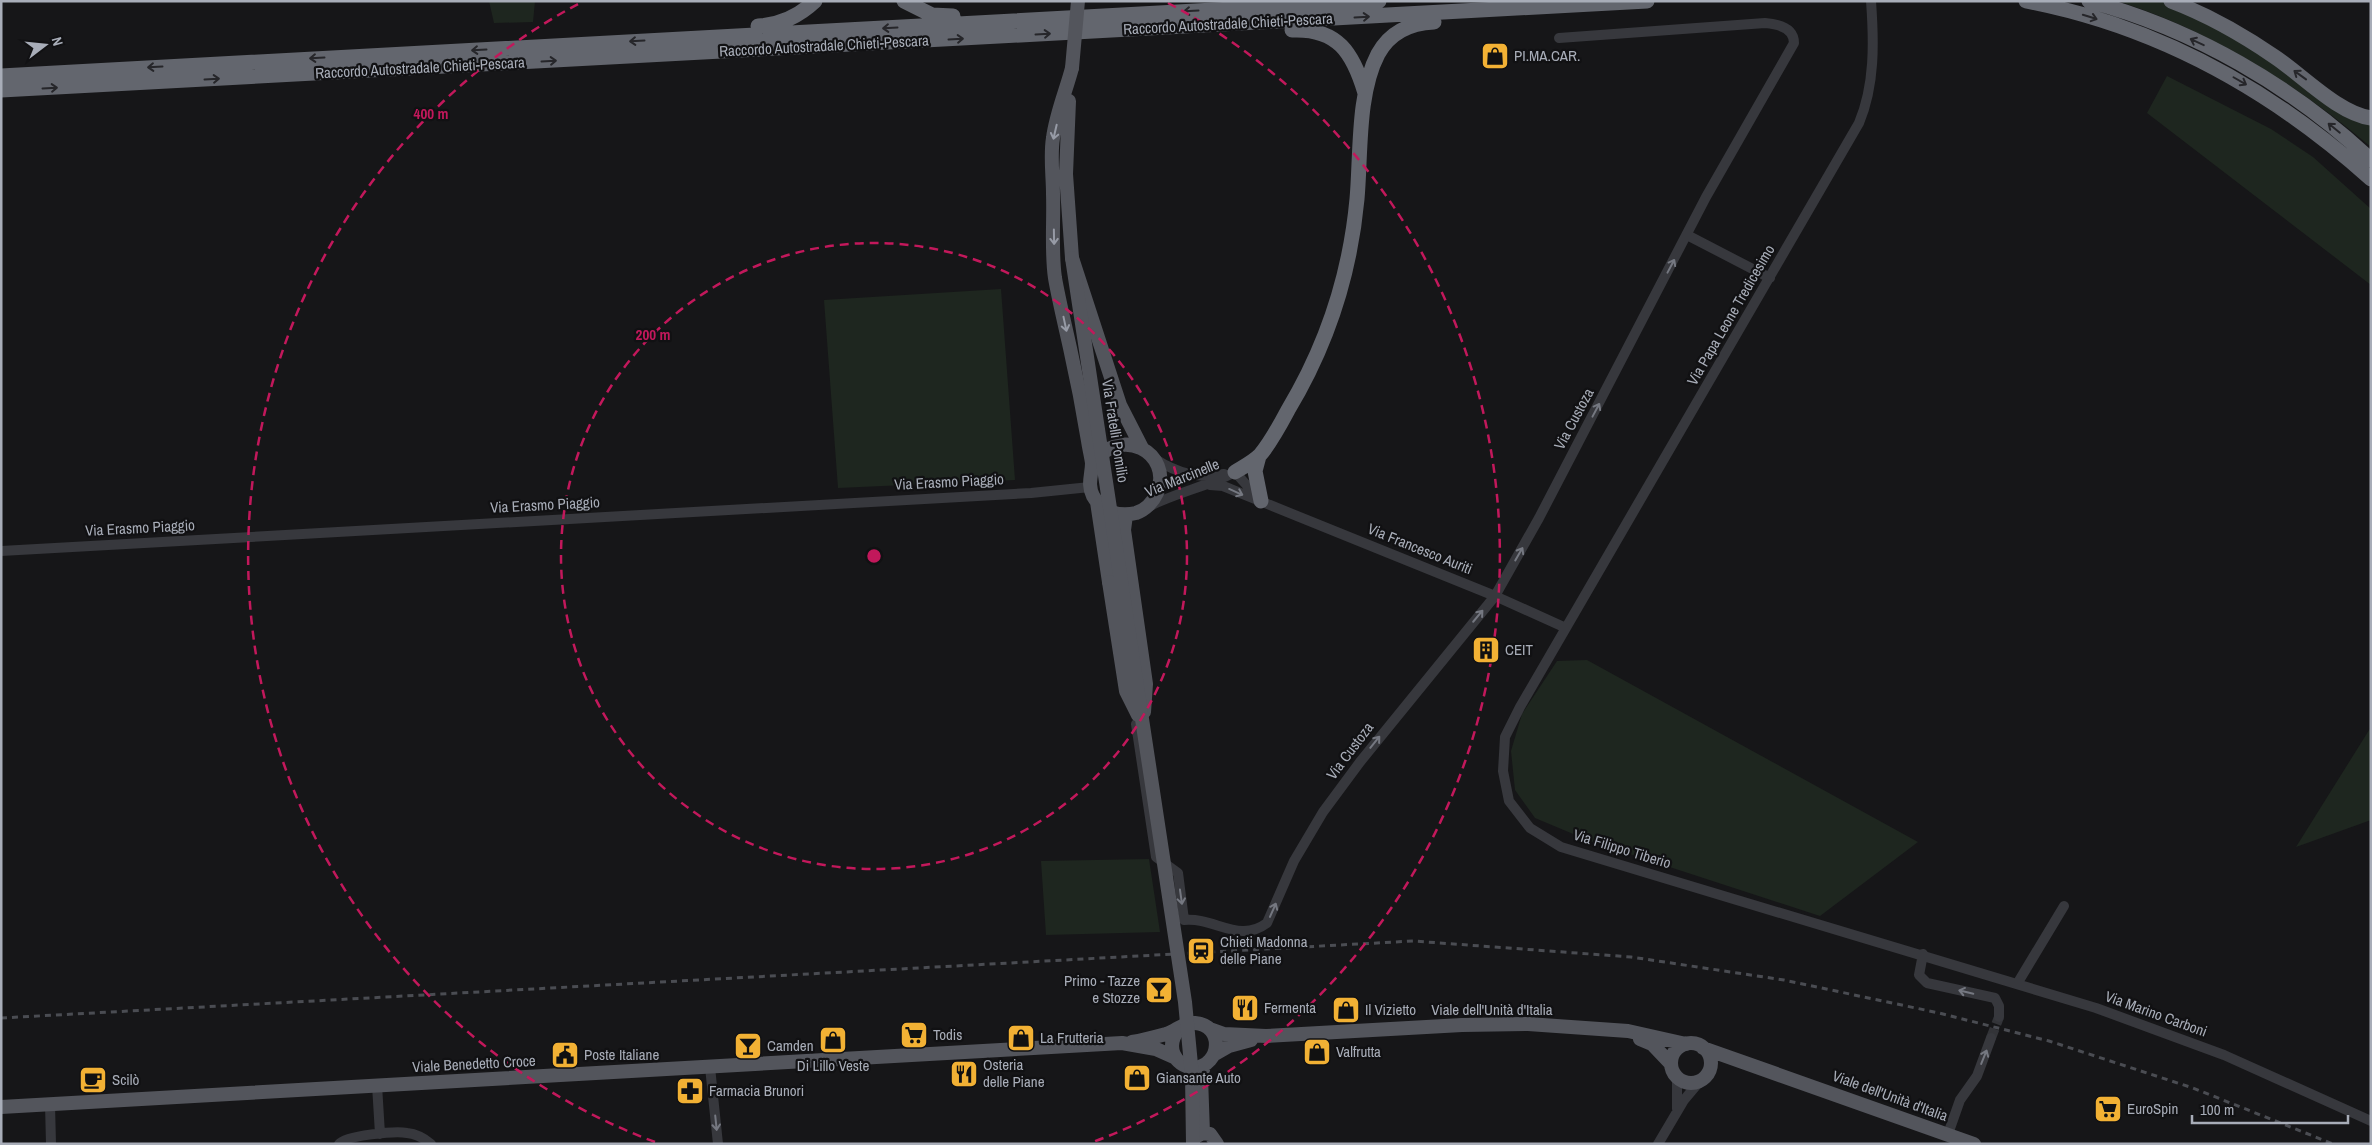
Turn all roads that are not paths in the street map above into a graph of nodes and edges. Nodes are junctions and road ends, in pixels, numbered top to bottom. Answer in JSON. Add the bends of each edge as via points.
{"nodes":[{"id":1,"x":815,"y":1,"type":"edge"},
{"id":2,"x":904,"y":1,"type":"edge"},
{"id":3,"x":1078,"y":1,"type":"edge"},
{"id":4,"x":1379,"y":1,"type":"edge"},
{"id":5,"x":1647,"y":1,"type":"edge"},
{"id":6,"x":2026,"y":1,"type":"edge"},
{"id":7,"x":2090,"y":1,"type":"edge"},
{"id":8,"x":2171,"y":1,"type":"edge"},
{"id":9,"x":1871,"y":4,"type":"edge"},
{"id":10,"x":1464,"y":11,"type":"junction"},
{"id":11,"x":992,"y":22,"type":"junction"},
{"id":12,"x":1261,"y":22,"type":"junction"},
{"id":13,"x":1560,"y":38,"type":"dead end"},
{"id":14,"x":686,"y":39,"type":"junction"},
{"id":15,"x":1072,"y":68,"type":"junction"},
{"id":16,"x":1,"y":76,"type":"edge"},
{"id":17,"x":1,"y":90,"type":"edge"},
{"id":18,"x":1365,"y":93,"type":"junction"},
{"id":19,"x":2371,"y":118,"type":"edge"},
{"id":20,"x":2371,"y":160,"type":"edge"},
{"id":21,"x":2371,"y":179,"type":"edge"},
{"id":22,"x":1687,"y":235,"type":"junction"},
{"id":23,"x":1072,"y":258,"type":"junction"},
{"id":24,"x":1770,"y":278,"type":"junction"},
{"id":25,"x":1142,"y":448,"type":"junction"},
{"id":26,"x":1259,"y":456,"type":"junction"},
{"id":27,"x":1153,"y":458,"type":"junction"},
{"id":28,"x":1092,"y":465,"type":"junction"},
{"id":29,"x":1235,"y":472,"type":"junction"},
{"id":30,"x":1210,"y":485,"type":"junction"},
{"id":31,"x":1090,"y":486,"type":"junction"},
{"id":32,"x":1261,"y":501,"type":"junction"},
{"id":33,"x":1100,"y":505,"type":"junction"},
{"id":34,"x":1143,"y":510,"type":"junction"},
{"id":35,"x":1126,"y":515,"type":"junction"},
{"id":36,"x":1,"y":551,"type":"edge"},
{"id":37,"x":1495,"y":596,"type":"junction"},
{"id":38,"x":1566,"y":628,"type":"junction"},
{"id":39,"x":1143,"y":725,"type":"junction"},
{"id":40,"x":2064,"y":906,"type":"dead end"},
{"id":41,"x":1923,"y":954,"type":"junction"},
{"id":42,"x":2017,"y":984,"type":"junction"},
{"id":43,"x":1998,"y":1017,"type":"tunnel mouth"},
{"id":44,"x":1210,"y":1029,"type":"junction"},
{"id":45,"x":1178,"y":1030,"type":"junction"},
{"id":46,"x":1598,"y":1030,"type":"junction"},
{"id":47,"x":1266,"y":1036,"type":"junction"},
{"id":48,"x":1992,"y":1038,"type":"tunnel mouth"},
{"id":49,"x":1128,"y":1044,"type":"junction"},
{"id":50,"x":1686,"y":1044,"type":"junction"},
{"id":51,"x":1703,"y":1048,"type":"junction"},
{"id":52,"x":1215,"y":1054,"type":"junction"},
{"id":53,"x":1174,"y":1057,"type":"junction"},
{"id":54,"x":1738,"y":1061,"type":"junction"},
{"id":55,"x":710,"y":1067,"type":"junction"},
{"id":56,"x":1200,"y":1070,"type":"junction"},
{"id":57,"x":1674,"y":1071,"type":"junction"},
{"id":58,"x":1704,"y":1076,"type":"junction"},
{"id":59,"x":377,"y":1085,"type":"junction"},
{"id":60,"x":50,"y":1104,"type":"junction"},
{"id":61,"x":1,"y":1107,"type":"edge"},
{"id":62,"x":1677,"y":1112,"type":"junction"},
{"id":63,"x":2371,"y":1121,"type":"edge"},
{"id":64,"x":380,"y":1134,"type":"junction"},
{"id":65,"x":1950,"y":1138,"type":"edge"},
{"id":66,"x":1195,"y":1142,"type":"edge"},
{"id":67,"x":339,"y":1143,"type":"edge"},
{"id":68,"x":51,"y":1144,"type":"edge"},
{"id":69,"x":432,"y":1144,"type":"edge"},
{"id":70,"x":718,"y":1144,"type":"edge"},
{"id":71,"x":1217,"y":1144,"type":"edge"},
{"id":72,"x":1658,"y":1144,"type":"edge"},
{"id":73,"x":1974,"y":1144,"type":"edge"}],
"edges":[{"from":1,"to":14,"type":"highway","via":[[797,15],[775,24],[701,30]]},
{"from":2,"to":11,"type":"highway","via":[[932,14],[968,16]]},
{"from":3,"to":15,"type":"main road","name":"Via Fratelli Pomilio","bridge":true},
{"from":4,"to":11,"type":"highway","name":"Raccordo Autostradale Chieti-Pescara","one_way":true},
{"from":5,"to":10,"type":"highway","name":"Raccordo Autostradale Chieti-Pescara"},
{"from":6,"to":21,"type":"highway","one_way":true,"via":[[2123,27],[2213,66],[2301,121]]},
{"from":20,"to":7,"type":"highway","one_way":true,"via":[[2311,110],[2246,67],[2166,28]]},
{"from":19,"to":8,"type":"highway","one_way":true,"via":[[2344,108],[2255,44]]},
{"from":9,"to":24,"type":"street","name":"Via Papa Leone Tredicesimo","via":[[1872,71],[1867,103],[1859,123]]},
{"from":12,"to":10,"type":"highway","name":"Raccordo Autostradale Chieti-Pescara","one_way":true},
{"from":10,"to":18,"type":"highway","via":[[1450,20],[1416,24],[1395,34],[1378,53]]},
{"from":11,"to":14,"type":"highway","name":"Raccordo Autostradale Chieti-Pescara","one_way":true},
{"from":17,"to":12,"type":"highway","name":"Raccordo Autostradale Chieti-Pescara","one_way":true},
{"from":12,"to":18,"type":"highway","via":[[1282,30],[1308,29],[1338,41],[1353,60]]},
{"from":13,"to":22,"type":"street","name":"Via Custoza","via":[[1765,24],[1774,24],[1794,36],[1791,50]]},
{"from":14,"to":16,"type":"highway","name":"Raccordo Autostradale Chieti-Pescara","one_way":true},
{"from":15,"to":23,"type":"main road","name":"Via Fratelli Pomilio","via":[[1066,174]]},
{"from":15,"to":28,"type":"main road","one_way":true,"via":[[1053,138],[1055,276]]},
{"from":18,"to":26,"type":"highway","via":[[1354,230],[1341,290],[1301,390]]},
{"from":22,"to":24,"type":"street"},
{"from":37,"to":22,"type":"street","name":"Via Custoza","one_way":true,"via":[[1540,518]]},
{"from":23,"to":25,"type":"main road","bridge":true,"via":[[1120,406]]},
{"from":23,"to":39,"type":"main road","name":"Via Fratelli Pomilio","bridge":true},
{"from":24,"to":38,"type":"street","name":"Via Papa Leone Tredicesimo"},
{"from":25,"to":27,"type":"main road"},
{"from":25,"to":28,"type":"main road","via":[[1125,444],[1108,448]]},
{"from":26,"to":29,"type":"highway"},
{"from":26,"to":32,"type":"highway","via":[[1256,481]]},
{"from":27,"to":29,"type":"street","name":"Via Marcinelle","via":[[1191,476]]},
{"from":27,"to":34,"type":"main road","via":[[1160,480],[1158,492]]},
{"from":28,"to":31,"type":"main road"},
{"from":29,"to":30,"type":"street","name":"Via Marcinelle"},
{"from":29,"to":32,"type":"street","name":"Via Francesco Auriti"},
{"from":30,"to":32,"type":"street","name":"Via Francesco Auriti","one_way":true,"via":[[1224,486]]},
{"from":30,"to":34,"type":"street","name":"Via Marcinelle","via":[[1171,495]]},
{"from":31,"to":33,"type":"main road"},
{"from":31,"to":36,"type":"street","name":"Via Erasmo Piaggio","via":[[1040,492]]},
{"from":32,"to":37,"type":"street","name":"Via Francesco Auriti"},
{"from":33,"to":35,"type":"main road"},
{"from":33,"to":37,"type":"street","name":"Via Custoza","one_way":true,"via":[[1156,857],[1178,873],[1184,920],[1206,920],[1235,932],[1260,928],[1267,923],[1294,861],[1324,812],[1366,754]]},
{"from":33,"to":39,"type":"main road","bridge":true,"via":[[1126,691]]},
{"from":34,"to":35,"type":"main road"},
{"from":35,"to":39,"type":"main road","bridge":true,"via":[[1124,530],[1146,684]]},
{"from":37,"to":38,"type":"street","name":"Via Francesco Auriti"},
{"from":38,"to":41,"type":"street","name":"Via Filippo Tiberio","via":[[1505,737],[1503,770],[1509,800],[1530,828],[1561,847]]},
{"from":39,"to":66,"type":"main road","name":"Via Fratelli Pomilio","bridge":true,"via":[[1186,1010]]},
{"from":40,"to":42,"type":"street"},
{"from":41,"to":42,"type":"street","name":"Via Marino Carboni"},
{"from":43,"to":41,"type":"street","one_way":true,"via":[[1999,1006],[1995,998],[1927,983],[1919,975]]},
{"from":42,"to":63,"type":"street","name":"Via Marino Carboni","via":[[2096,1008],[2224,1055]]},
{"from":44,"to":45,"type":"main road","via":[[1203,1024],[1191,1023]]},
{"from":44,"to":47,"type":"main road","name":"Viale dell'Unità d'Italia","via":[[1224,1034]]},
{"from":44,"to":52,"type":"main road","via":[[1216,1041]]},
{"from":45,"to":49,"type":"main road"},
{"from":45,"to":53,"type":"main road","via":[[1172,1042]]},
{"from":46,"to":47,"type":"main road","name":"Viale dell'Unità d'Italia","via":[[1506,1024]]},
{"from":46,"to":50,"type":"main road","name":"Viale dell'Unità d'Italia","via":[[1628,1031]]},
{"from":46,"to":57,"type":"main road","name":"Viale dell'Unità d'Italia","via":[[1646,1041],[1659,1050]]},
{"from":47,"to":52,"type":"main road","name":"Viale dell'Unità d'Italia","via":[[1229,1046]]},
{"from":65,"to":48,"type":"street","one_way":true,"via":[[1960,1100],[1976,1076]]},
{"from":49,"to":53,"type":"main road","via":[[1156,1049]]},
{"from":49,"to":55,"type":"main road","name":"Viale Benedetto Croce"},
{"from":50,"to":51,"type":"main road"},
{"from":50,"to":57,"type":"main road","via":[[1677,1049]]},
{"from":51,"to":54,"type":"main road","name":"Viale dell'Unità d'Italia"},
{"from":51,"to":58,"type":"main road","via":[[1709,1057]]},
{"from":52,"to":56,"type":"main road"},
{"from":53,"to":56,"type":"main road","via":[[1183,1065]]},
{"from":54,"to":58,"type":"main road","via":[[1723,1063]]},
{"from":54,"to":65,"type":"main road","name":"Viale dell'Unità d'Italia"},
{"from":55,"to":59,"type":"main road","name":"Viale Benedetto Croce"},
{"from":55,"to":70,"type":"street","one_way":true},
{"from":56,"to":66,"type":"main road"},
{"from":57,"to":58,"type":"main road","via":[[1688,1083]]},
{"from":57,"to":62,"type":"street"},
{"from":58,"to":62,"type":"street"},
{"from":59,"to":60,"type":"main road","name":"Viale Benedetto Croce"},
{"from":59,"to":64,"type":"street"},
{"from":60,"to":61,"type":"main road","name":"Viale Benedetto Croce"},
{"from":60,"to":68,"type":"street"},
{"from":62,"to":72,"type":"street"},
{"from":64,"to":67,"type":"street","via":[[358,1136]]},
{"from":64,"to":69,"type":"street","via":[[406,1132]]},
{"from":65,"to":73,"type":"main road","name":"Viale dell'Unità d'Italia"},
{"from":66,"to":71,"type":"main road","via":[[1214,1136]]}]}
